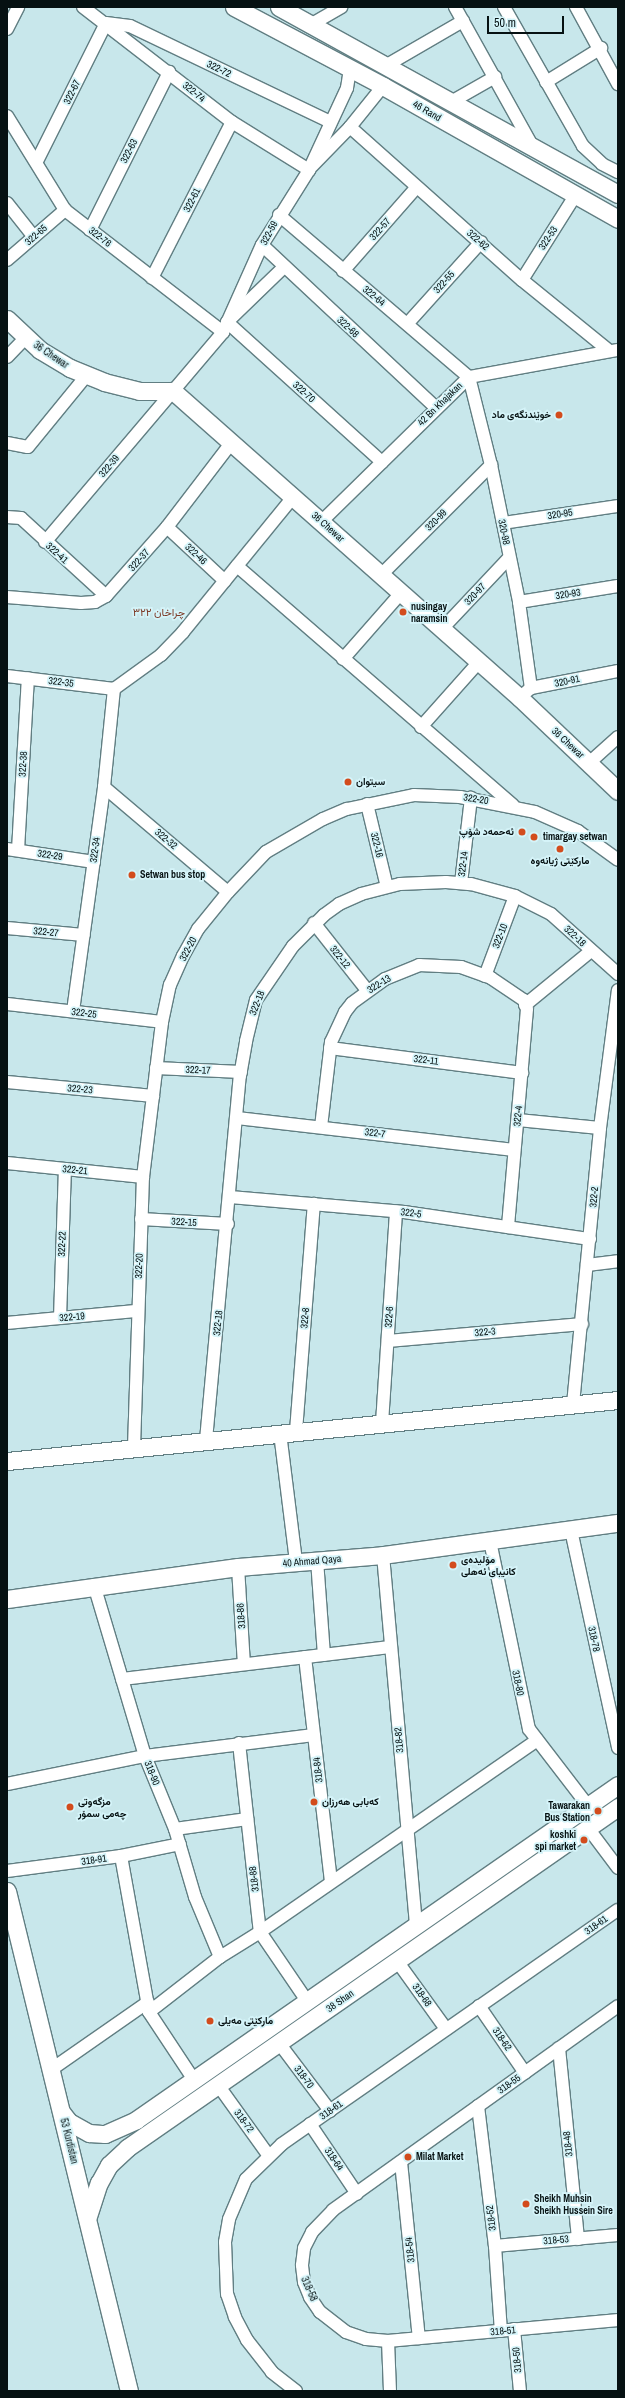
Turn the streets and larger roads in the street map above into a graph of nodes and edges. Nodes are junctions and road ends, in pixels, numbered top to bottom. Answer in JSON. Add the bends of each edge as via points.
{"nodes":[{"id":1,"x":18,"y":7,"type":"edge"},
{"id":2,"x":83,"y":7,"type":"edge"},
{"id":3,"x":234,"y":7,"type":"edge"},
{"id":4,"x":279,"y":7,"type":"edge"},
{"id":5,"x":342,"y":7,"type":"edge"},
{"id":6,"x":455,"y":7,"type":"edge"},
{"id":7,"x":504,"y":7,"type":"edge"},
{"id":8,"x":576,"y":7,"type":"edge"},
{"id":9,"x":463,"y":21,"type":"junction"},
{"id":10,"x":106,"y":23,"type":"junction"},
{"id":11,"x":312,"y":24,"type":"junction"},
{"id":12,"x":7,"y":30,"type":"edge"},
{"id":13,"x":601,"y":48,"type":"junction"},
{"id":14,"x":387,"y":65,"type":"junction"},
{"id":15,"x":350,"y":68,"type":"junction"},
{"id":16,"x":169,"y":72,"type":"junction"},
{"id":17,"x":495,"y":77,"type":"junction"},
{"id":18,"x":546,"y":82,"type":"junction"},
{"id":19,"x":618,"y":84,"type":"edge"},
{"id":20,"x":383,"y":86,"type":"junction"},
{"id":21,"x":451,"y":102,"type":"junction"},
{"id":22,"x":7,"y":116,"type":"edge"},
{"id":23,"x":232,"y":122,"type":"junction"},
{"id":24,"x":330,"y":122,"type":"junction"},
{"id":25,"x":350,"y":127,"type":"junction"},
{"id":26,"x":532,"y":147,"type":"junction"},
{"id":27,"x":38,"y":161,"type":"junction"},
{"id":28,"x":308,"y":170,"type":"junction"},
{"id":29,"x":618,"y":172,"type":"edge"},
{"id":30,"x":416,"y":188,"type":"junction"},
{"id":31,"x":618,"y":194,"type":"edge"},
{"id":32,"x":575,"y":196,"type":"junction"},
{"id":33,"x":7,"y":203,"type":"edge"},
{"id":34,"x":65,"y":210,"type":"junction"},
{"id":35,"x":278,"y":215,"type":"junction"},
{"id":36,"x":618,"y":219,"type":"edge"},
{"id":37,"x":90,"y":230,"type":"junction"},
{"id":38,"x":34,"y":237,"type":"junction"},
{"id":39,"x":480,"y":242,"type":"junction"},
{"id":40,"x":262,"y":245,"type":"junction"},
{"id":41,"x":7,"y":260,"type":"edge"},
{"id":42,"x":284,"y":267,"type":"junction"},
{"id":43,"x":343,"y":271,"type":"junction"},
{"id":44,"x":152,"y":278,"type":"junction"},
{"id":45,"x":522,"y":280,"type":"junction"},
{"id":46,"x":7,"y":319,"type":"edge"},
{"id":47,"x":408,"y":323,"type":"junction"},
{"id":48,"x":225,"y":327,"type":"junction"},
{"id":49,"x":26,"y":337,"type":"junction"},
{"id":50,"x":613,"y":350,"type":"edge"},
{"id":51,"x":7,"y":356,"type":"edge"},
{"id":52,"x":87,"y":375,"type":"junction"},
{"id":53,"x":469,"y":377,"type":"junction"},
{"id":54,"x":173,"y":391,"type":"junction"},
{"id":55,"x":435,"y":407,"type":"junction"},
{"id":56,"x":232,"y":442,"type":"junction"},
{"id":57,"x":7,"y":443,"type":"edge"},
{"id":58,"x":382,"y":462,"type":"junction"},
{"id":59,"x":491,"y":465,"type":"junction"},
{"id":60,"x":294,"y":496,"type":"junction"},
{"id":61,"x":618,"y":506,"type":"edge"},
{"id":62,"x":7,"y":517,"type":"edge"},
{"id":63,"x":322,"y":522,"type":"junction"},
{"id":64,"x":503,"y":523,"type":"junction"},
{"id":65,"x":167,"y":527,"type":"junction"},
{"id":66,"x":45,"y":542,"type":"junction"},
{"id":67,"x":509,"y":558,"type":"junction"},
{"id":68,"x":237,"y":566,"type":"junction"},
{"id":69,"x":381,"y":575,"type":"junction"},
{"id":70,"x":225,"y":581,"type":"junction"},
{"id":71,"x":618,"y":586,"type":"edge"},
{"id":72,"x":401,"y":593,"type":"junction"},
{"id":73,"x":7,"y":596,"type":"edge"},
{"id":74,"x":106,"y":596,"type":"junction"},
{"id":75,"x":519,"y":602,"type":"junction"},
{"id":76,"x":442,"y":629,"type":"junction"},
{"id":77,"x":343,"y":658,"type":"junction"},
{"id":78,"x":478,"y":663,"type":"junction"},
{"id":79,"x":618,"y":671,"type":"edge"},
{"id":80,"x":7,"y":676,"type":"edge"},
{"id":81,"x":28,"y":678,"type":"junction"},
{"id":82,"x":114,"y":689,"type":"junction"},
{"id":83,"x":525,"y":693,"type":"junction"},
{"id":84,"x":421,"y":727,"type":"junction"},
{"id":85,"x":618,"y":737,"type":"edge"},
{"id":86,"x":589,"y":763,"type":"junction"},
{"id":87,"x":104,"y":787,"type":"junction"},
{"id":88,"x":618,"y":791,"type":"edge"},
{"id":89,"x":471,"y":798,"type":"junction"},
{"id":90,"x":367,"y":804,"type":"junction"},
{"id":91,"x":513,"y":805,"type":"junction"},
{"id":92,"x":13,"y":849,"type":"edge"},
{"id":93,"x":618,"y":860,"type":"edge"},
{"id":94,"x":94,"y":862,"type":"junction"},
{"id":95,"x":461,"y":883,"type":"junction"},
{"id":96,"x":387,"y":887,"type":"junction"},
{"id":97,"x":228,"y":892,"type":"junction"},
{"id":98,"x":515,"y":896,"type":"junction"},
{"id":99,"x":314,"y":924,"type":"junction"},
{"id":100,"x":7,"y":928,"type":"edge"},
{"id":101,"x":84,"y":935,"type":"junction"},
{"id":102,"x":591,"y":951,"type":"junction"},
{"id":103,"x":618,"y":974,"type":"edge"},
{"id":104,"x":485,"y":976,"type":"junction"},
{"id":105,"x":367,"y":990,"type":"junction"},
{"id":106,"x":618,"y":990,"type":"edge"},
{"id":107,"x":7,"y":1004,"type":"edge"},
{"id":108,"x":525,"y":1005,"type":"junction"},
{"id":109,"x":73,"y":1011,"type":"junction"},
{"id":110,"x":162,"y":1022,"type":"junction"},
{"id":111,"x":330,"y":1048,"type":"junction"},
{"id":112,"x":156,"y":1068,"type":"junction"},
{"id":113,"x":241,"y":1072,"type":"junction"},
{"id":114,"x":522,"y":1072,"type":"junction"},
{"id":115,"x":7,"y":1082,"type":"edge"},
{"id":116,"x":153,"y":1096,"type":"junction"},
{"id":117,"x":237,"y":1118,"type":"junction"},
{"id":118,"x":518,"y":1120,"type":"junction"},
{"id":119,"x":321,"y":1127,"type":"junction"},
{"id":120,"x":600,"y":1128,"type":"junction"},
{"id":121,"x":514,"y":1150,"type":"junction"},
{"id":122,"x":7,"y":1163,"type":"edge"},
{"id":123,"x":65,"y":1169,"type":"junction"},
{"id":124,"x":143,"y":1177,"type":"junction"},
{"id":125,"x":230,"y":1197,"type":"junction"},
{"id":126,"x":314,"y":1204,"type":"junction"},
{"id":127,"x":396,"y":1211,"type":"junction"},
{"id":128,"x":141,"y":1220,"type":"junction"},
{"id":129,"x":228,"y":1224,"type":"junction"},
{"id":130,"x":508,"y":1227,"type":"junction"},
{"id":131,"x":590,"y":1239,"type":"junction"},
{"id":132,"x":618,"y":1261,"type":"edge"},
{"id":133,"x":587,"y":1265,"type":"junction"},
{"id":134,"x":137,"y":1311,"type":"junction"},
{"id":135,"x":60,"y":1318,"type":"junction"},
{"id":136,"x":7,"y":1323,"type":"edge"},
{"id":137,"x":582,"y":1324,"type":"junction"},
{"id":138,"x":388,"y":1341,"type":"junction"},
{"id":139,"x":618,"y":1400,"type":"edge"},
{"id":140,"x":573,"y":1404,"type":"junction"},
{"id":141,"x":382,"y":1424,"type":"junction"},
{"id":142,"x":288,"y":1432,"type":"junction"},
{"id":143,"x":206,"y":1440,"type":"junction"},
{"id":144,"x":134,"y":1447,"type":"junction"},
{"id":145,"x":7,"y":1461,"type":"edge"},
{"id":146,"x":618,"y":1523,"type":"edge"},
{"id":147,"x":571,"y":1530,"type":"junction"},
{"id":148,"x":490,"y":1541,"type":"junction"},
{"id":149,"x":382,"y":1555,"type":"junction"},
{"id":150,"x":317,"y":1560,"type":"junction"},
{"id":151,"x":296,"y":1562,"type":"junction"},
{"id":152,"x":238,"y":1567,"type":"junction"},
{"id":153,"x":94,"y":1585,"type":"junction"},
{"id":154,"x":7,"y":1599,"type":"edge"},
{"id":155,"x":390,"y":1647,"type":"junction"},
{"id":156,"x":324,"y":1655,"type":"junction"},
{"id":157,"x":305,"y":1657,"type":"junction"},
{"id":158,"x":244,"y":1664,"type":"junction"},
{"id":159,"x":122,"y":1679,"type":"junction"},
{"id":160,"x":314,"y":1735,"type":"junction"},
{"id":161,"x":537,"y":1740,"type":"junction"},
{"id":162,"x":239,"y":1743,"type":"junction"},
{"id":163,"x":618,"y":1748,"type":"edge"},
{"id":164,"x":145,"y":1756,"type":"junction"},
{"id":165,"x":7,"y":1784,"type":"edge"},
{"id":166,"x":618,"y":1784,"type":"edge"},
{"id":167,"x":588,"y":1806,"type":"junction"},
{"id":168,"x":618,"y":1807,"type":"edge"},
{"id":169,"x":247,"y":1819,"type":"junction"},
{"id":170,"x":407,"y":1828,"type":"junction"},
{"id":171,"x":588,"y":1828,"type":"junction"},
{"id":172,"x":175,"y":1829,"type":"junction"},
{"id":173,"x":180,"y":1844,"type":"junction"},
{"id":174,"x":121,"y":1856,"type":"junction"},
{"id":175,"x":618,"y":1868,"type":"edge"},
{"id":176,"x":7,"y":1871,"type":"edge"},
{"id":177,"x":331,"y":1882,"type":"junction"},
{"id":178,"x":7,"y":1895,"type":"edge"},
{"id":179,"x":618,"y":1910,"type":"edge"},
{"id":180,"x":416,"y":1926,"type":"junction"},
{"id":181,"x":260,"y":1932,"type":"junction"},
{"id":182,"x":220,"y":1958,"type":"junction"},
{"id":183,"x":398,"y":1961,"type":"junction"},
{"id":184,"x":307,"y":2001,"type":"junction"},
{"id":185,"x":479,"y":2006,"type":"junction"},
{"id":186,"x":618,"y":2006,"type":"edge"},
{"id":187,"x":148,"y":2007,"type":"junction"},
{"id":188,"x":446,"y":2029,"type":"junction"},
{"id":189,"x":279,"y":2043,"type":"junction"},
{"id":190,"x":559,"y":2048,"type":"junction"},
{"id":191,"x":52,"y":2069,"type":"junction"},
{"id":192,"x":525,"y":2073,"type":"junction"},
{"id":193,"x":194,"y":2080,"type":"junction"},
{"id":194,"x":218,"y":2085,"type":"junction"},
{"id":195,"x":478,"y":2106,"type":"junction"},
{"id":196,"x":330,"y":2111,"type":"junction"},
{"id":197,"x":62,"y":2113,"type":"junction"},
{"id":198,"x":310,"y":2124,"type":"junction"},
{"id":199,"x":269,"y":2156,"type":"junction"},
{"id":200,"x":401,"y":2162,"type":"junction"},
{"id":201,"x":358,"y":2194,"type":"junction"},
{"id":202,"x":88,"y":2216,"type":"junction"},
{"id":203,"x":618,"y":2235,"type":"edge"},
{"id":204,"x":578,"y":2239,"type":"junction"},
{"id":205,"x":495,"y":2246,"type":"junction"},
{"id":206,"x":618,"y":2320,"type":"edge"},
{"id":207,"x":514,"y":2330,"type":"junction"},
{"id":208,"x":501,"y":2331,"type":"junction"},
{"id":209,"x":420,"y":2338,"type":"junction"},
{"id":210,"x":388,"y":2341,"type":"junction"},
{"id":211,"x":129,"y":2391,"type":"edge"},
{"id":212,"x":296,"y":2391,"type":"edge"},
{"id":213,"x":390,"y":2391,"type":"edge"},
{"id":214,"x":520,"y":2391,"type":"edge"}],
"edges":[{"from":1,"to":12,"type":"street"},
{"from":2,"to":10,"type":"street","name":"322-74"},
{"from":3,"to":15,"type":"street","name":"46 Rand"},
{"from":4,"to":11,"type":"street","name":"46 Rand"},
{"from":5,"to":11,"type":"street"},
{"from":6,"to":9,"type":"street"},
{"from":7,"to":18,"type":"street"},
{"from":8,"to":13,"type":"street"},
{"from":9,"to":14,"type":"street"},
{"from":9,"to":17,"type":"street"},
{"from":10,"to":16,"type":"street","name":"322-74"},
{"from":10,"to":24,"type":"street","name":"322-72","via":[[130,26]]},
{"from":10,"to":27,"type":"street","name":"322-67"},
{"from":11,"to":14,"type":"street","name":"46 Rand"},
{"from":13,"to":18,"type":"street"},
{"from":13,"to":19,"type":"street"},
{"from":14,"to":21,"type":"street","name":"46 Rand"},
{"from":15,"to":20,"type":"street","name":"46 Rand"},
{"from":15,"to":24,"type":"street","name":"322-59","via":[[347,88]]},
{"from":16,"to":23,"type":"street","name":"322-74"},
{"from":16,"to":37,"type":"street","name":"322-63"},
{"from":17,"to":21,"type":"street"},
{"from":17,"to":26,"type":"street"},
{"from":18,"to":29,"type":"street","via":[[583,146],[602,164]]},
{"from":20,"to":25,"type":"street"},
{"from":20,"to":32,"type":"street","name":"46 Rand"},
{"from":21,"to":26,"type":"street","name":"46 Rand"},
{"from":22,"to":27,"type":"street","name":"322-76"},
{"from":23,"to":28,"type":"street","name":"322-74"},
{"from":23,"to":44,"type":"street","name":"322-61"},
{"from":24,"to":28,"type":"street","name":"322-59"},
{"from":25,"to":28,"type":"street"},
{"from":25,"to":30,"type":"street","name":"322-62"},
{"from":26,"to":31,"type":"street","name":"46 Rand"},
{"from":27,"to":34,"type":"street","name":"322-76"},
{"from":28,"to":35,"type":"street","name":"322-59"},
{"from":30,"to":39,"type":"street","name":"322-62"},
{"from":30,"to":43,"type":"street","name":"322-57"},
{"from":32,"to":36,"type":"street","name":"46 Rand"},
{"from":32,"to":45,"type":"street","name":"322-53"},
{"from":33,"to":38,"type":"street"},
{"from":34,"to":37,"type":"street","name":"322-76"},
{"from":34,"to":38,"type":"street","name":"322-65"},
{"from":35,"to":40,"type":"street","name":"322-59"},
{"from":35,"to":43,"type":"street","name":"322-64"},
{"from":37,"to":44,"type":"street","name":"322-76"},
{"from":38,"to":41,"type":"street","name":"322-65"},
{"from":39,"to":45,"type":"street","name":"322-62"},
{"from":39,"to":47,"type":"street","name":"322-55"},
{"from":40,"to":42,"type":"street","name":"322-68"},
{"from":40,"to":48,"type":"street","name":"322-59"},
{"from":42,"to":48,"type":"street"},
{"from":42,"to":55,"type":"street","name":"322-68"},
{"from":43,"to":47,"type":"street","name":"322-64"},
{"from":44,"to":48,"type":"street","name":"322-76"},
{"from":45,"to":50,"type":"street","name":"322-62"},
{"from":46,"to":49,"type":"street","name":"36 Chewar"},
{"from":47,"to":53,"type":"street","name":"322-64"},
{"from":48,"to":54,"type":"street","name":"322-59"},
{"from":48,"to":58,"type":"street","name":"322-70"},
{"from":49,"to":51,"type":"street"},
{"from":49,"to":52,"type":"street","name":"36 Chewar","via":[[40,350]]},
{"from":50,"to":53,"type":"street","name":"42 Bn Khajakan"},
{"from":52,"to":54,"type":"street","name":"36 Chewar","via":[[139,391]]},
{"from":52,"to":57,"type":"street","via":[[28,447]]},
{"from":53,"to":55,"type":"street","name":"42 Bn Khajakan"},
{"from":53,"to":59,"type":"street","name":"320-98"},
{"from":54,"to":56,"type":"street","name":"36 Chewar"},
{"from":54,"to":66,"type":"street","name":"322-39"},
{"from":55,"to":58,"type":"street","name":"42 Bn Khajakan"},
{"from":56,"to":60,"type":"street","name":"36 Chewar"},
{"from":56,"to":65,"type":"street","name":"322-37"},
{"from":58,"to":63,"type":"street","name":"42 Bn Khajakan"},
{"from":59,"to":64,"type":"street","name":"320-98"},
{"from":59,"to":69,"type":"street","name":"320-99"},
{"from":60,"to":63,"type":"street","name":"36 Chewar"},
{"from":60,"to":68,"type":"street"},
{"from":61,"to":64,"type":"street","name":"320-95"},
{"from":62,"to":66,"type":"street","name":"322-41","via":[[21,518]]},
{"from":63,"to":69,"type":"street","name":"36 Chewar"},
{"from":64,"to":67,"type":"street","name":"320-98"},
{"from":65,"to":70,"type":"street","name":"322-46"},
{"from":65,"to":74,"type":"street","name":"322-37"},
{"from":66,"to":74,"type":"street","name":"322-41"},
{"from":67,"to":75,"type":"street","name":"320-98"},
{"from":67,"to":76,"type":"street","name":"320-97"},
{"from":68,"to":70,"type":"street"},
{"from":68,"to":77,"type":"street"},
{"from":69,"to":72,"type":"street","name":"36 Chewar"},
{"from":70,"to":82,"type":"street","via":[[161,655]]},
{"from":71,"to":75,"type":"street","name":"320-93"},
{"from":72,"to":76,"type":"street","name":"36 Chewar"},
{"from":72,"to":77,"type":"street"},
{"from":73,"to":74,"type":"street","name":"322-37","via":[[81,603],[96,602]]},
{"from":75,"to":83,"type":"street","name":"320-98"},
{"from":76,"to":78,"type":"street","name":"36 Chewar"},
{"from":77,"to":84,"type":"street"},
{"from":78,"to":83,"type":"street","name":"36 Chewar"},
{"from":78,"to":84,"type":"street"},
{"from":79,"to":83,"type":"street","name":"320-91"},
{"from":80,"to":81,"type":"street","name":"322-35"},
{"from":81,"to":82,"type":"street","name":"322-35"},
{"from":81,"to":92,"type":"street","name":"322-38"},
{"from":82,"to":87,"type":"street","name":"322-34"},
{"from":83,"to":86,"type":"street","name":"36 Chewar"},
{"from":84,"to":91,"type":"street"},
{"from":85,"to":86,"type":"street"},
{"from":86,"to":88,"type":"street","name":"36 Chewar"},
{"from":87,"to":94,"type":"street","name":"322-34"},
{"from":87,"to":97,"type":"street","name":"322-32"},
{"from":89,"to":90,"type":"street","name":"322-20","via":[[414,795]]},
{"from":89,"to":91,"type":"street","name":"322-20"},
{"from":89,"to":95,"type":"street","name":"322-14"},
{"from":90,"to":96,"type":"street","name":"322-16"},
{"from":90,"to":97,"type":"street","name":"322-20","via":[[323,819],[266,852]]},
{"from":91,"to":93,"type":"street","name":"322-20","via":[[578,831]]},
{"from":92,"to":94,"type":"street","name":"322-29"},
{"from":94,"to":101,"type":"street","name":"322-34"},
{"from":95,"to":96,"type":"street","name":"322-18","via":[[426,882]]},
{"from":95,"to":98,"type":"street","name":"322-18","via":[[492,888]]},
{"from":96,"to":99,"type":"street","name":"322-18","via":[[339,904]]},
{"from":97,"to":110,"type":"street","name":"322-20","via":[[198,929],[183,956],[170,986]]},
{"from":98,"to":102,"type":"street","name":"322-18","via":[[551,914]]},
{"from":98,"to":104,"type":"street","name":"322-10"},
{"from":99,"to":105,"type":"street","name":"322-12"},
{"from":99,"to":113,"type":"street","name":"322-18","via":[[278,966],[256,1000]]},
{"from":100,"to":101,"type":"street","name":"322-27"},
{"from":101,"to":109,"type":"street","name":"322-34"},
{"from":102,"to":103,"type":"street","name":"322-18"},
{"from":102,"to":108,"type":"street"},
{"from":104,"to":105,"type":"street","name":"322-13","via":[[447,965],[419,966],[395,974]]},
{"from":104,"to":108,"type":"street","name":"322-13","via":[[513,991],[524,1000]]},
{"from":105,"to":111,"type":"street","name":"322-13","via":[[344,1012]]},
{"from":106,"to":120,"type":"street","name":"322-2"},
{"from":107,"to":109,"type":"street","name":"322-25"},
{"from":108,"to":114,"type":"street","name":"322-4"},
{"from":109,"to":110,"type":"street","name":"322-25"},
{"from":110,"to":112,"type":"street","name":"322-20"},
{"from":111,"to":114,"type":"street","name":"322-11"},
{"from":111,"to":119,"type":"street","name":"322-13"},
{"from":112,"to":113,"type":"street","name":"322-17"},
{"from":112,"to":116,"type":"street","name":"322-20"},
{"from":113,"to":117,"type":"street","name":"322-18"},
{"from":114,"to":118,"type":"street","name":"322-4"},
{"from":115,"to":116,"type":"street","name":"322-23"},
{"from":116,"to":124,"type":"street","name":"322-20"},
{"from":117,"to":119,"type":"street","name":"322-7"},
{"from":117,"to":125,"type":"street","name":"322-18"},
{"from":118,"to":120,"type":"street"},
{"from":118,"to":121,"type":"street","name":"322-4"},
{"from":119,"to":121,"type":"street","name":"322-7"},
{"from":120,"to":131,"type":"street","name":"322-2"},
{"from":121,"to":130,"type":"street","name":"322-4"},
{"from":122,"to":123,"type":"street","name":"322-21"},
{"from":123,"to":124,"type":"street","name":"322-21"},
{"from":123,"to":135,"type":"street","name":"322-22"},
{"from":124,"to":128,"type":"street","name":"322-20"},
{"from":125,"to":126,"type":"street","name":"322-5"},
{"from":125,"to":129,"type":"street","name":"322-18"},
{"from":126,"to":127,"type":"street","name":"322-5"},
{"from":126,"to":142,"type":"street","name":"322-8"},
{"from":127,"to":130,"type":"street","name":"322-5"},
{"from":127,"to":138,"type":"street","name":"322-6"},
{"from":128,"to":129,"type":"street","name":"322-15"},
{"from":128,"to":134,"type":"street","name":"322-20"},
{"from":129,"to":143,"type":"street","name":"322-18"},
{"from":130,"to":131,"type":"street","name":"322-5"},
{"from":131,"to":133,"type":"street","name":"322-2"},
{"from":132,"to":133,"type":"street"},
{"from":133,"to":137,"type":"street","name":"322-2"},
{"from":134,"to":135,"type":"street","name":"322-19"},
{"from":134,"to":144,"type":"street","name":"322-20"},
{"from":135,"to":136,"type":"street","name":"322-19"},
{"from":137,"to":138,"type":"street","name":"322-3"},
{"from":137,"to":140,"type":"street","name":"322-2"},
{"from":138,"to":141,"type":"street","name":"322-6"},
{"from":139,"to":140,"type":"street"},
{"from":140,"to":141,"type":"street"},
{"from":141,"to":142,"type":"street"},
{"from":142,"to":143,"type":"street"},
{"from":142,"to":151,"type":"street","name":"322-8"},
{"from":143,"to":144,"type":"street"},
{"from":144,"to":145,"type":"street"},
{"from":146,"to":147,"type":"street","name":"40 Ahmad Qaya"},
{"from":147,"to":148,"type":"street","name":"40 Ahmad Qaya"},
{"from":147,"to":163,"type":"street","name":"318-78"},
{"from":148,"to":149,"type":"street","name":"40 Ahmad Qaya"},
{"from":148,"to":161,"type":"street","name":"318-80","via":[[524,1714],[528,1729]]},
{"from":149,"to":150,"type":"street","name":"40 Ahmad Qaya"},
{"from":149,"to":155,"type":"street","name":"318-82"},
{"from":150,"to":151,"type":"street","name":"40 Ahmad Qaya"},
{"from":150,"to":156,"type":"street"},
{"from":151,"to":152,"type":"street","name":"40 Ahmad Qaya"},
{"from":152,"to":153,"type":"street","name":"40 Ahmad Qaya"},
{"from":152,"to":158,"type":"street","name":"318-86"},
{"from":153,"to":154,"type":"street","name":"40 Ahmad Qaya"},
{"from":153,"to":159,"type":"street","name":"318-90"},
{"from":155,"to":156,"type":"street"},
{"from":155,"to":170,"type":"street","name":"318-82"},
{"from":156,"to":157,"type":"street"},
{"from":157,"to":158,"type":"street"},
{"from":157,"to":160,"type":"street","name":"318-84"},
{"from":158,"to":159,"type":"street"},
{"from":159,"to":164,"type":"street","name":"318-90"},
{"from":160,"to":162,"type":"street"},
{"from":160,"to":177,"type":"street","name":"318-84"},
{"from":161,"to":167,"type":"street","name":"318-80"},
{"from":161,"to":170,"type":"street"},
{"from":162,"to":164,"type":"street"},
{"from":162,"to":169,"type":"street","name":"318-88"},
{"from":164,"to":165,"type":"street"},
{"from":164,"to":172,"type":"street","name":"318-90"},
{"from":166,"to":167,"type":"street","name":"38 Shan"},
{"from":167,"to":171,"type":"street"},
{"from":167,"to":180,"type":"street","name":"38 Shan"},
{"from":168,"to":171,"type":"street","name":"38 Shan"},
{"from":169,"to":172,"type":"street"},
{"from":169,"to":181,"type":"street","name":"318-88"},
{"from":170,"to":177,"type":"street"},
{"from":170,"to":180,"type":"street","name":"318-82"},
{"from":171,"to":175,"type":"street"},
{"from":171,"to":183,"type":"street","name":"38 Shan"},
{"from":172,"to":173,"type":"street","name":"318-90"},
{"from":173,"to":174,"type":"street","name":"318-91"},
{"from":173,"to":182,"type":"street","name":"318-90","via":[[195,1897]]},
{"from":174,"to":176,"type":"street","name":"318-91"},
{"from":174,"to":187,"type":"street"},
{"from":177,"to":181,"type":"street"},
{"from":178,"to":191,"type":"street","name":"53 Kurdistan"},
{"from":179,"to":185,"type":"street","name":"318-61"},
{"from":180,"to":184,"type":"street","name":"38 Shan"},
{"from":181,"to":182,"type":"street"},
{"from":181,"to":184,"type":"street","name":"318-88"},
{"from":182,"to":187,"type":"street"},
{"from":183,"to":188,"type":"street","name":"318-68"},
{"from":183,"to":189,"type":"street","name":"38 Shan"},
{"from":184,"to":193,"type":"street","name":"38 Shan"},
{"from":185,"to":188,"type":"street","name":"318-61"},
{"from":185,"to":192,"type":"street","name":"318-62"},
{"from":186,"to":190,"type":"street","name":"318-55"},
{"from":187,"to":191,"type":"street"},
{"from":187,"to":193,"type":"street"},
{"from":188,"to":196,"type":"street","name":"318-61"},
{"from":189,"to":194,"type":"street","name":"38 Shan"},
{"from":189,"to":196,"type":"street","name":"318-70"},
{"from":190,"to":192,"type":"street","name":"318-55"},
{"from":190,"to":204,"type":"street","name":"318-48"},
{"from":191,"to":197,"type":"street","name":"53 Kurdistan"},
{"from":192,"to":195,"type":"street","name":"318-55"},
{"from":193,"to":197,"type":"street","name":"38 Shan","via":[[136,2120],[105,2134],[83,2130],[69,2122]]},
{"from":194,"to":199,"type":"street","name":"318-72"},
{"from":194,"to":202,"type":"street","name":"38 Shan","via":[[127,2148],[110,2165],[99,2183]]},
{"from":195,"to":200,"type":"street","name":"318-55"},
{"from":195,"to":205,"type":"street","name":"318-52"},
{"from":196,"to":198,"type":"street","name":"318-61"},
{"from":197,"to":202,"type":"street","name":"53 Kurdistan"},
{"from":198,"to":199,"type":"street","name":"318-61"},
{"from":198,"to":201,"type":"street","name":"318-64"},
{"from":199,"to":212,"type":"street","name":"318-61","via":[[246,2179],[234,2204],[225,2242],[225,2281],[230,2305],[247,2340],[272,2372]]},
{"from":200,"to":201,"type":"street","name":"318-58"},
{"from":200,"to":209,"type":"street","name":"318-54"},
{"from":201,"to":210,"type":"street","name":"318-58","via":[[333,2210],[312,2232],[302,2256],[302,2274],[310,2297],[329,2320],[346,2332],[366,2339]]},
{"from":202,"to":211,"type":"street","name":"53 Kurdistan"},
{"from":203,"to":204,"type":"street","name":"318-53"},
{"from":204,"to":205,"type":"street","name":"318-53"},
{"from":205,"to":208,"type":"street","name":"318-52"},
{"from":206,"to":207,"type":"street","name":"318-51"},
{"from":207,"to":208,"type":"street","name":"318-51"},
{"from":207,"to":214,"type":"street","name":"318-50"},
{"from":208,"to":209,"type":"street","name":"318-51"},
{"from":209,"to":210,"type":"street","name":"318-51"},
{"from":210,"to":213,"type":"street"}]}
